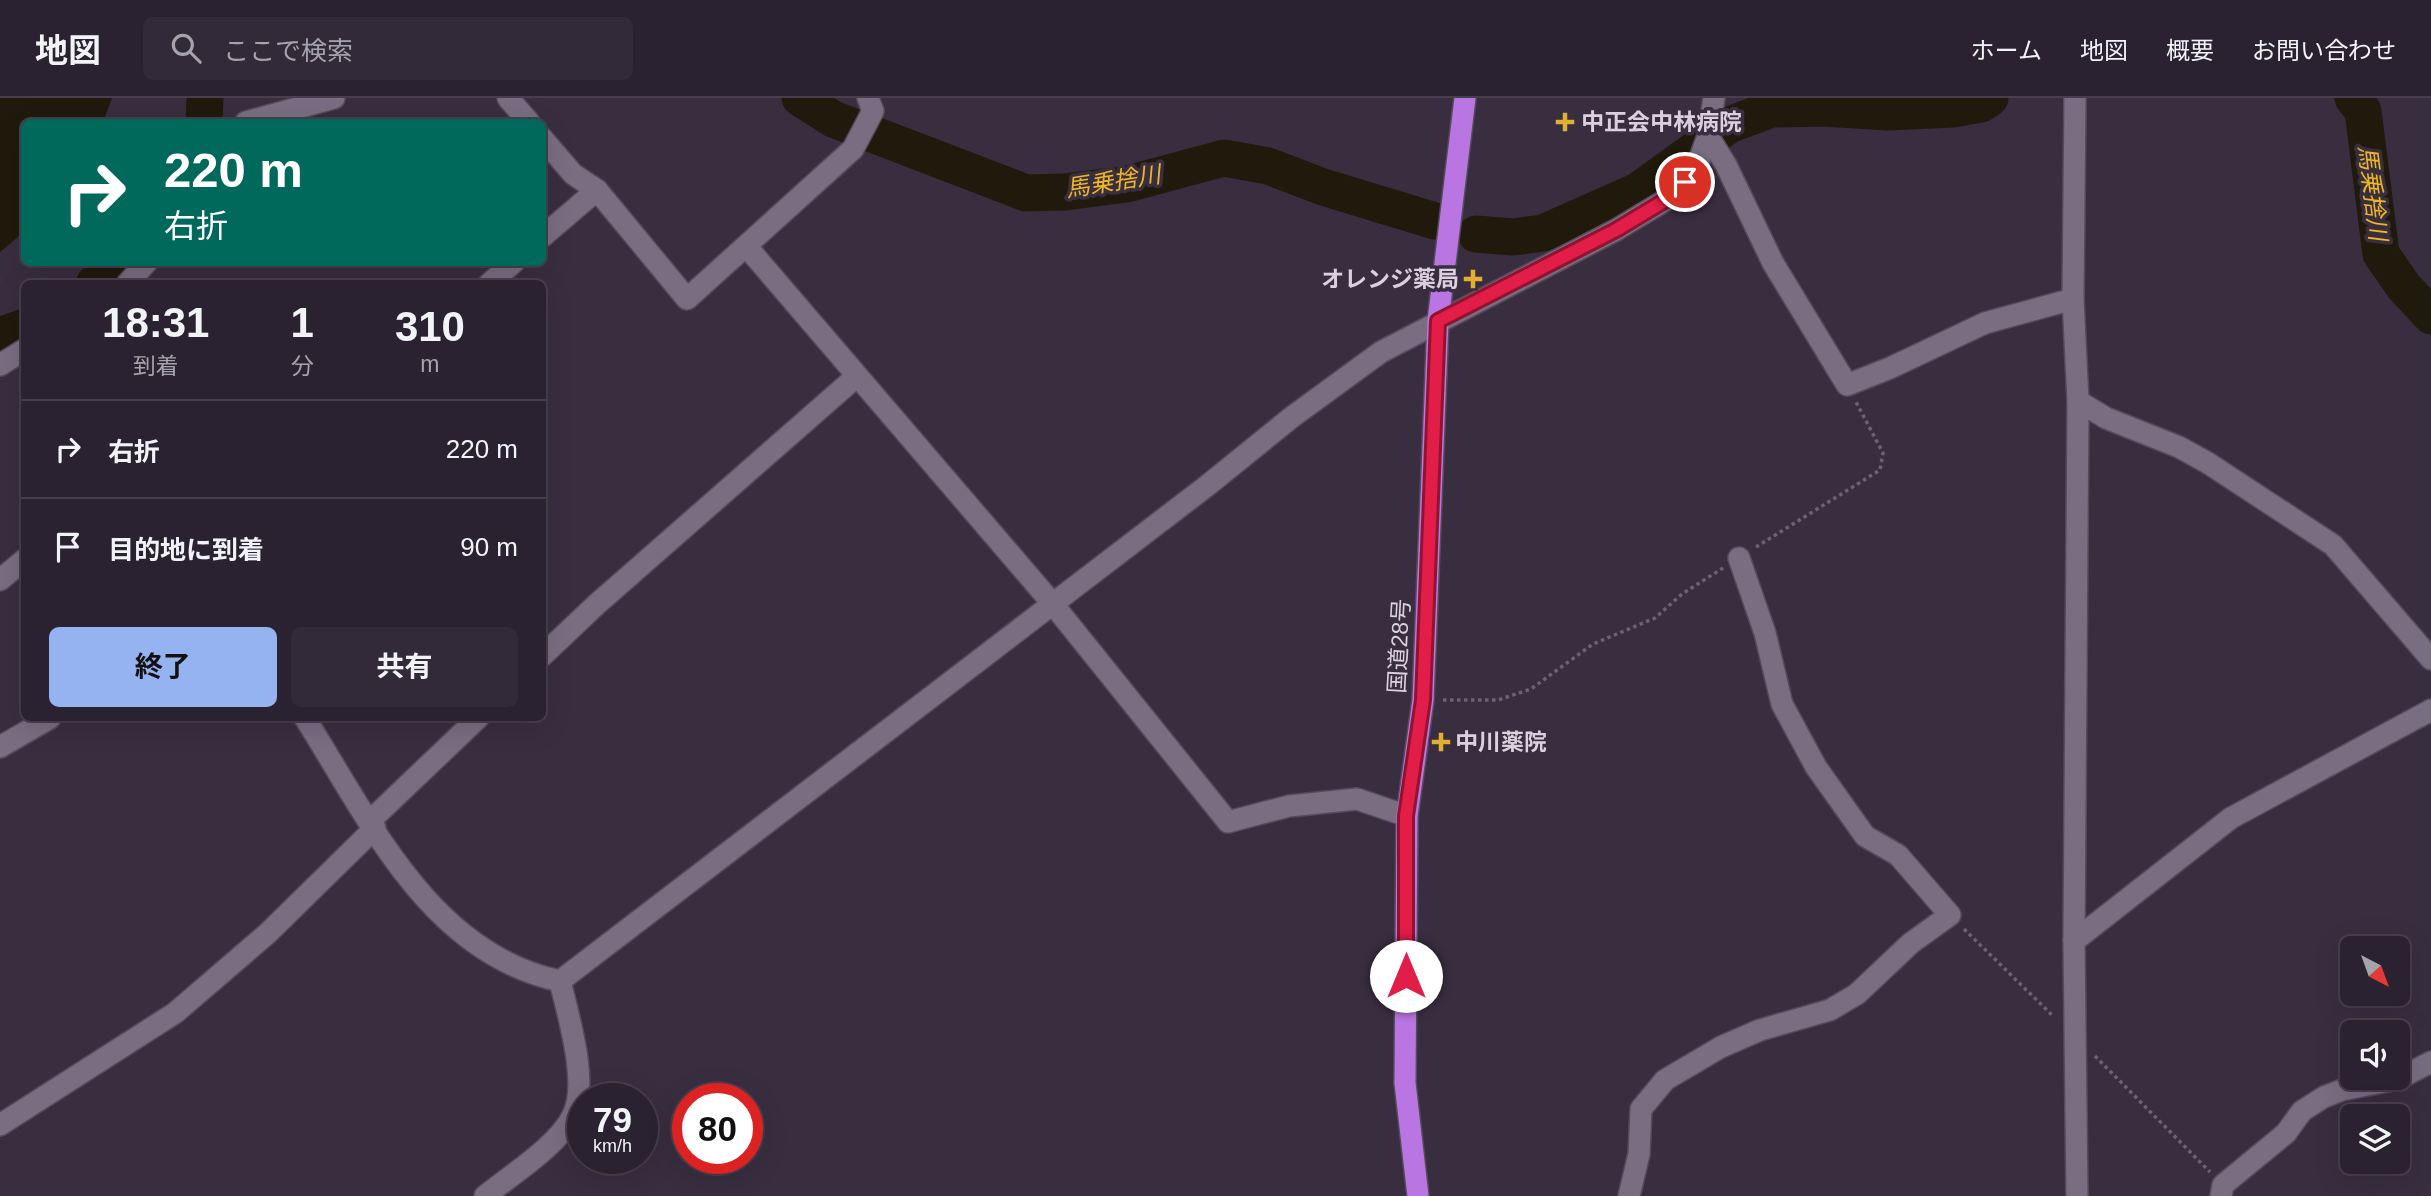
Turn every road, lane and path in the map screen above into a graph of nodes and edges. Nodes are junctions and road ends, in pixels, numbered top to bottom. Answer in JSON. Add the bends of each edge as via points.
{"nodes":[{"id":1,"x":334,"y":98,"type":"edge"},
{"id":2,"x":508,"y":98,"type":"edge"},
{"id":3,"x":1465,"y":98,"type":"edge"},
{"id":4,"x":1714,"y":98,"type":"edge"},
{"id":5,"x":2075,"y":98,"type":"edge"},
{"id":6,"x":870,"y":104,"type":"edge"},
{"id":7,"x":257,"y":119,"type":"edge"},
{"id":8,"x":526,"y":119,"type":"edge"},
{"id":9,"x":1708,"y":136,"type":"junction"},
{"id":10,"x":546,"y":143,"type":"edge"},
{"id":11,"x":597,"y":190,"type":"junction"},
{"id":12,"x":546,"y":234,"type":"edge"},
{"id":13,"x":747,"y":247,"type":"junction"},
{"id":14,"x":143,"y":266,"type":"edge"},
{"id":15,"x":509,"y":266,"type":"edge"},
{"id":16,"x":131,"y":280,"type":"edge"},
{"id":17,"x":494,"y":280,"type":"edge"},
{"id":18,"x":2073,"y":299,"type":"junction"},
{"id":19,"x":1438,"y":321,"type":"junction"},
{"id":20,"x":21,"y":352,"type":"edge"},
{"id":21,"x":0,"y":365,"type":"edge"},
{"id":22,"x":857,"y":376,"type":"junction"},
{"id":23,"x":1847,"y":385,"type":"junction"},
{"id":24,"x":2078,"y":401,"type":"junction"},
{"id":25,"x":1739,"y":558,"type":"junction"},
{"id":26,"x":21,"y":562,"type":"edge"},
{"id":27,"x":0,"y":580,"type":"edge"},
{"id":28,"x":1052,"y":603,"type":"junction"},
{"id":29,"x":546,"y":652,"type":"edge"},
{"id":30,"x":2431,"y":659,"type":"edge"},
{"id":31,"x":1423,"y":700,"type":"junction"},
{"id":32,"x":2431,"y":710,"type":"edge"},
{"id":33,"x":45,"y":721,"type":"edge"},
{"id":34,"x":307,"y":721,"type":"edge"},
{"id":35,"x":475,"y":721,"type":"edge"},
{"id":36,"x":0,"y":747,"type":"edge"},
{"id":37,"x":1406,"y":816,"type":"junction"},
{"id":38,"x":372,"y":825,"type":"junction"},
{"id":39,"x":1950,"y":915,"type":"junction"},
{"id":40,"x":2074,"y":941,"type":"junction"},
{"id":41,"x":560,"y":981,"type":"junction"},
{"id":42,"x":2077,"y":1039,"type":"junction"},
{"id":43,"x":2431,"y":1062,"type":"edge"},
{"id":44,"x":0,"y":1125,"type":"edge"},
{"id":45,"x":2222,"y":1190,"type":"edge"},
{"id":46,"x":485,"y":1196,"type":"edge"},
{"id":47,"x":1418,"y":1196,"type":"edge"},
{"id":48,"x":1629,"y":1196,"type":"edge"},
{"id":49,"x":2077,"y":1196,"type":"edge"}],
"edges":[{"from":1,"to":7,"type":"street"},
{"from":2,"to":8,"type":"street"},
{"from":3,"to":19,"type":"highway","name":"国道28号"},
{"from":4,"to":9,"type":"street"},
{"from":5,"to":18,"type":"street"},
{"from":6,"to":13,"type":"street","via":[[853,149]]},
{"from":9,"to":19,"type":"street","via":[[1696,169],[1674,195],[1616,230]]},
{"from":9,"to":23,"type":"street","via":[[1773,263]]},
{"from":10,"to":11,"type":"street","via":[[573,174]]},
{"from":11,"to":12,"type":"street"},
{"from":11,"to":13,"type":"street","via":[[687,299]]},
{"from":13,"to":22,"type":"street"},
{"from":14,"to":16,"type":"street"},
{"from":15,"to":17,"type":"street"},
{"from":18,"to":23,"type":"street","via":[[1985,323]]},
{"from":18,"to":24,"type":"street"},
{"from":19,"to":28,"type":"street","via":[[1381,352]]},
{"from":19,"to":31,"type":"highway","name":"国道28号"},
{"from":20,"to":21,"type":"street"},
{"from":22,"to":28,"type":"street"},
{"from":22,"to":29,"type":"street"},
{"from":23,"to":25,"type":"path","via":[[1883,453],[1880,470]]},
{"from":24,"to":30,"type":"street","via":[[2208,463],[2333,545]]},
{"from":24,"to":40,"type":"street"},
{"from":25,"to":31,"type":"path","via":[[1682,594],[1655,618],[1592,644],[1531,689],[1498,700]]},
{"from":25,"to":39,"type":"street","via":[[1765,633],[1782,704],[1816,767],[1865,836],[1898,855]]},
{"from":26,"to":27,"type":"street"},
{"from":28,"to":37,"type":"street","via":[[1228,822],[1289,806],[1357,799]]},
{"from":28,"to":41,"type":"street"},
{"from":31,"to":37,"type":"highway","name":"国道28号"},
{"from":32,"to":40,"type":"street","via":[[2231,818]]},
{"from":33,"to":36,"type":"street"},
{"from":34,"to":38,"type":"street"},
{"from":35,"to":38,"type":"street"},
{"from":37,"to":47,"type":"highway","name":"国道28号","via":[[1405,1083]]},
{"from":38,"to":41,"type":"street","via":[[406,876],[453,928],[504,961]]},
{"from":38,"to":44,"type":"street","via":[[268,933],[175,1013]]},
{"from":39,"to":42,"type":"path"},
{"from":39,"to":48,"type":"street","via":[[1830,1010],[1760,1030],[1665,1080],[1641,1109],[1639,1154]]},
{"from":40,"to":42,"type":"street"},
{"from":41,"to":46,"type":"street","via":[[578,1080],[574,1114],[560,1135]]},
{"from":42,"to":45,"type":"path"},
{"from":42,"to":49,"type":"street"},
{"from":43,"to":45,"type":"street","via":[[2398,1079],[2324,1097],[2302,1111],[2286,1133]]}]}
